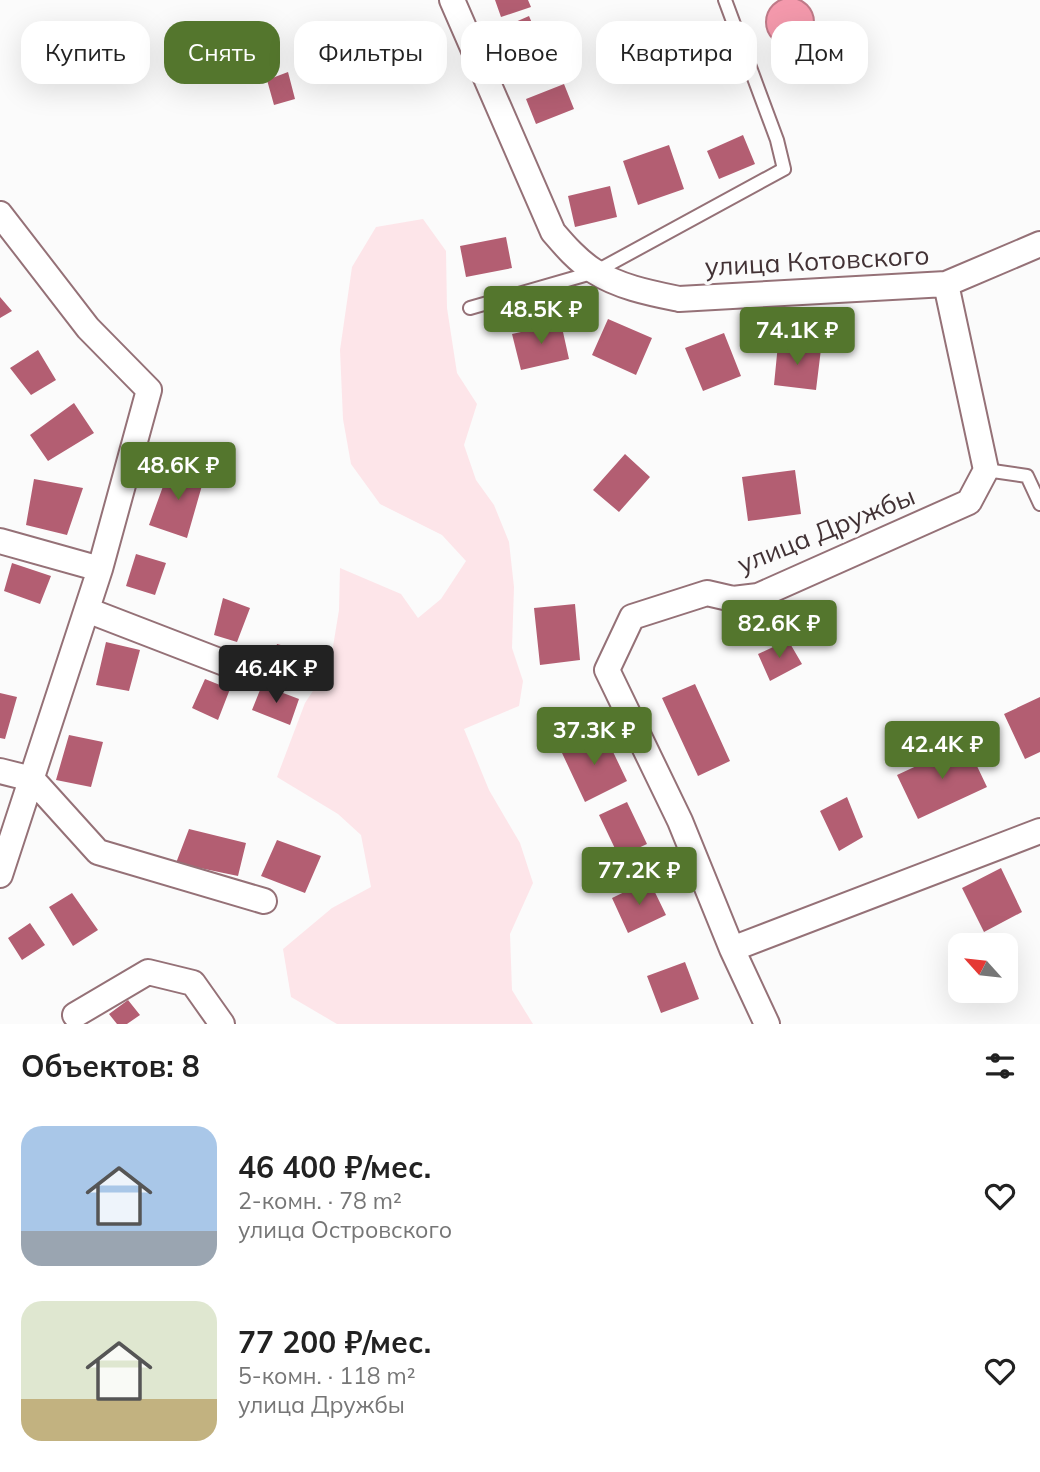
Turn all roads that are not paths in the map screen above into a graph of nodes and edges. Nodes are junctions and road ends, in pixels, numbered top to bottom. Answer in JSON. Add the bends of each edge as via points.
{"nodes":[{"id":1,"x":452,"y":0,"type":"edge"},
{"id":2,"x":725,"y":0,"type":"edge"},
{"id":3,"x":0,"y":214,"type":"edge"},
{"id":4,"x":1040,"y":244,"type":"edge"},
{"id":5,"x":594,"y":272,"type":"junction"},
{"id":6,"x":946,"y":284,"type":"junction"},
{"id":7,"x":470,"y":308,"type":"dead end"},
{"id":8,"x":986,"y":470,"type":"junction"},
{"id":9,"x":1040,"y":504,"type":"edge"},
{"id":10,"x":0,"y":541,"type":"edge"},
{"id":11,"x":100,"y":569,"type":"junction"},
{"id":12,"x":87,"y":610,"type":"junction"},
{"id":13,"x":227,"y":664,"type":"dead end"},
{"id":14,"x":0,"y":771,"type":"edge"},
{"id":15,"x":32,"y":779,"type":"junction"},
{"id":16,"x":1040,"y":831,"type":"edge"},
{"id":17,"x":0,"y":875,"type":"edge"},
{"id":18,"x":264,"y":901,"type":"dead end"},
{"id":19,"x":732,"y":949,"type":"junction"},
{"id":20,"x":73,"y":1021,"type":"edge"},
{"id":21,"x":222,"y":1024,"type":"edge"},
{"id":22,"x":767,"y":1024,"type":"edge"}],
"edges":[{"from":1,"to":5,"type":"street","via":[[553,232]]},
{"from":2,"to":5,"type":"lane","name":"улица Котовского","via":[[784,169]]},
{"from":3,"to":11,"type":"street","via":[[88,328],[149,390]]},
{"from":4,"to":6,"type":"street","name":"улица Котовского"},
{"from":5,"to":6,"type":"street","name":"улица Котовского","via":[[636,290],[679,299]]},
{"from":5,"to":7,"type":"lane","name":"улица Котовского"},
{"from":6,"to":8,"type":"street"},
{"from":8,"to":9,"type":"lane","via":[[1027,476]]},
{"from":8,"to":19,"type":"street","name":"улица Дружбы","via":[[969,502],[758,596],[707,593],[632,617],[607,670],[680,821]]},
{"from":10,"to":11,"type":"street"},
{"from":11,"to":12,"type":"street"},
{"from":12,"to":13,"type":"street"},
{"from":12,"to":15,"type":"street"},
{"from":14,"to":15,"type":"street"},
{"from":15,"to":17,"type":"street"},
{"from":15,"to":18,"type":"street","via":[[98,852]]},
{"from":16,"to":19,"type":"street"},
{"from":19,"to":22,"type":"street","name":"улица Дружбы"},
{"from":20,"to":21,"type":"street","via":[[148,972],[193,983]]}]}
